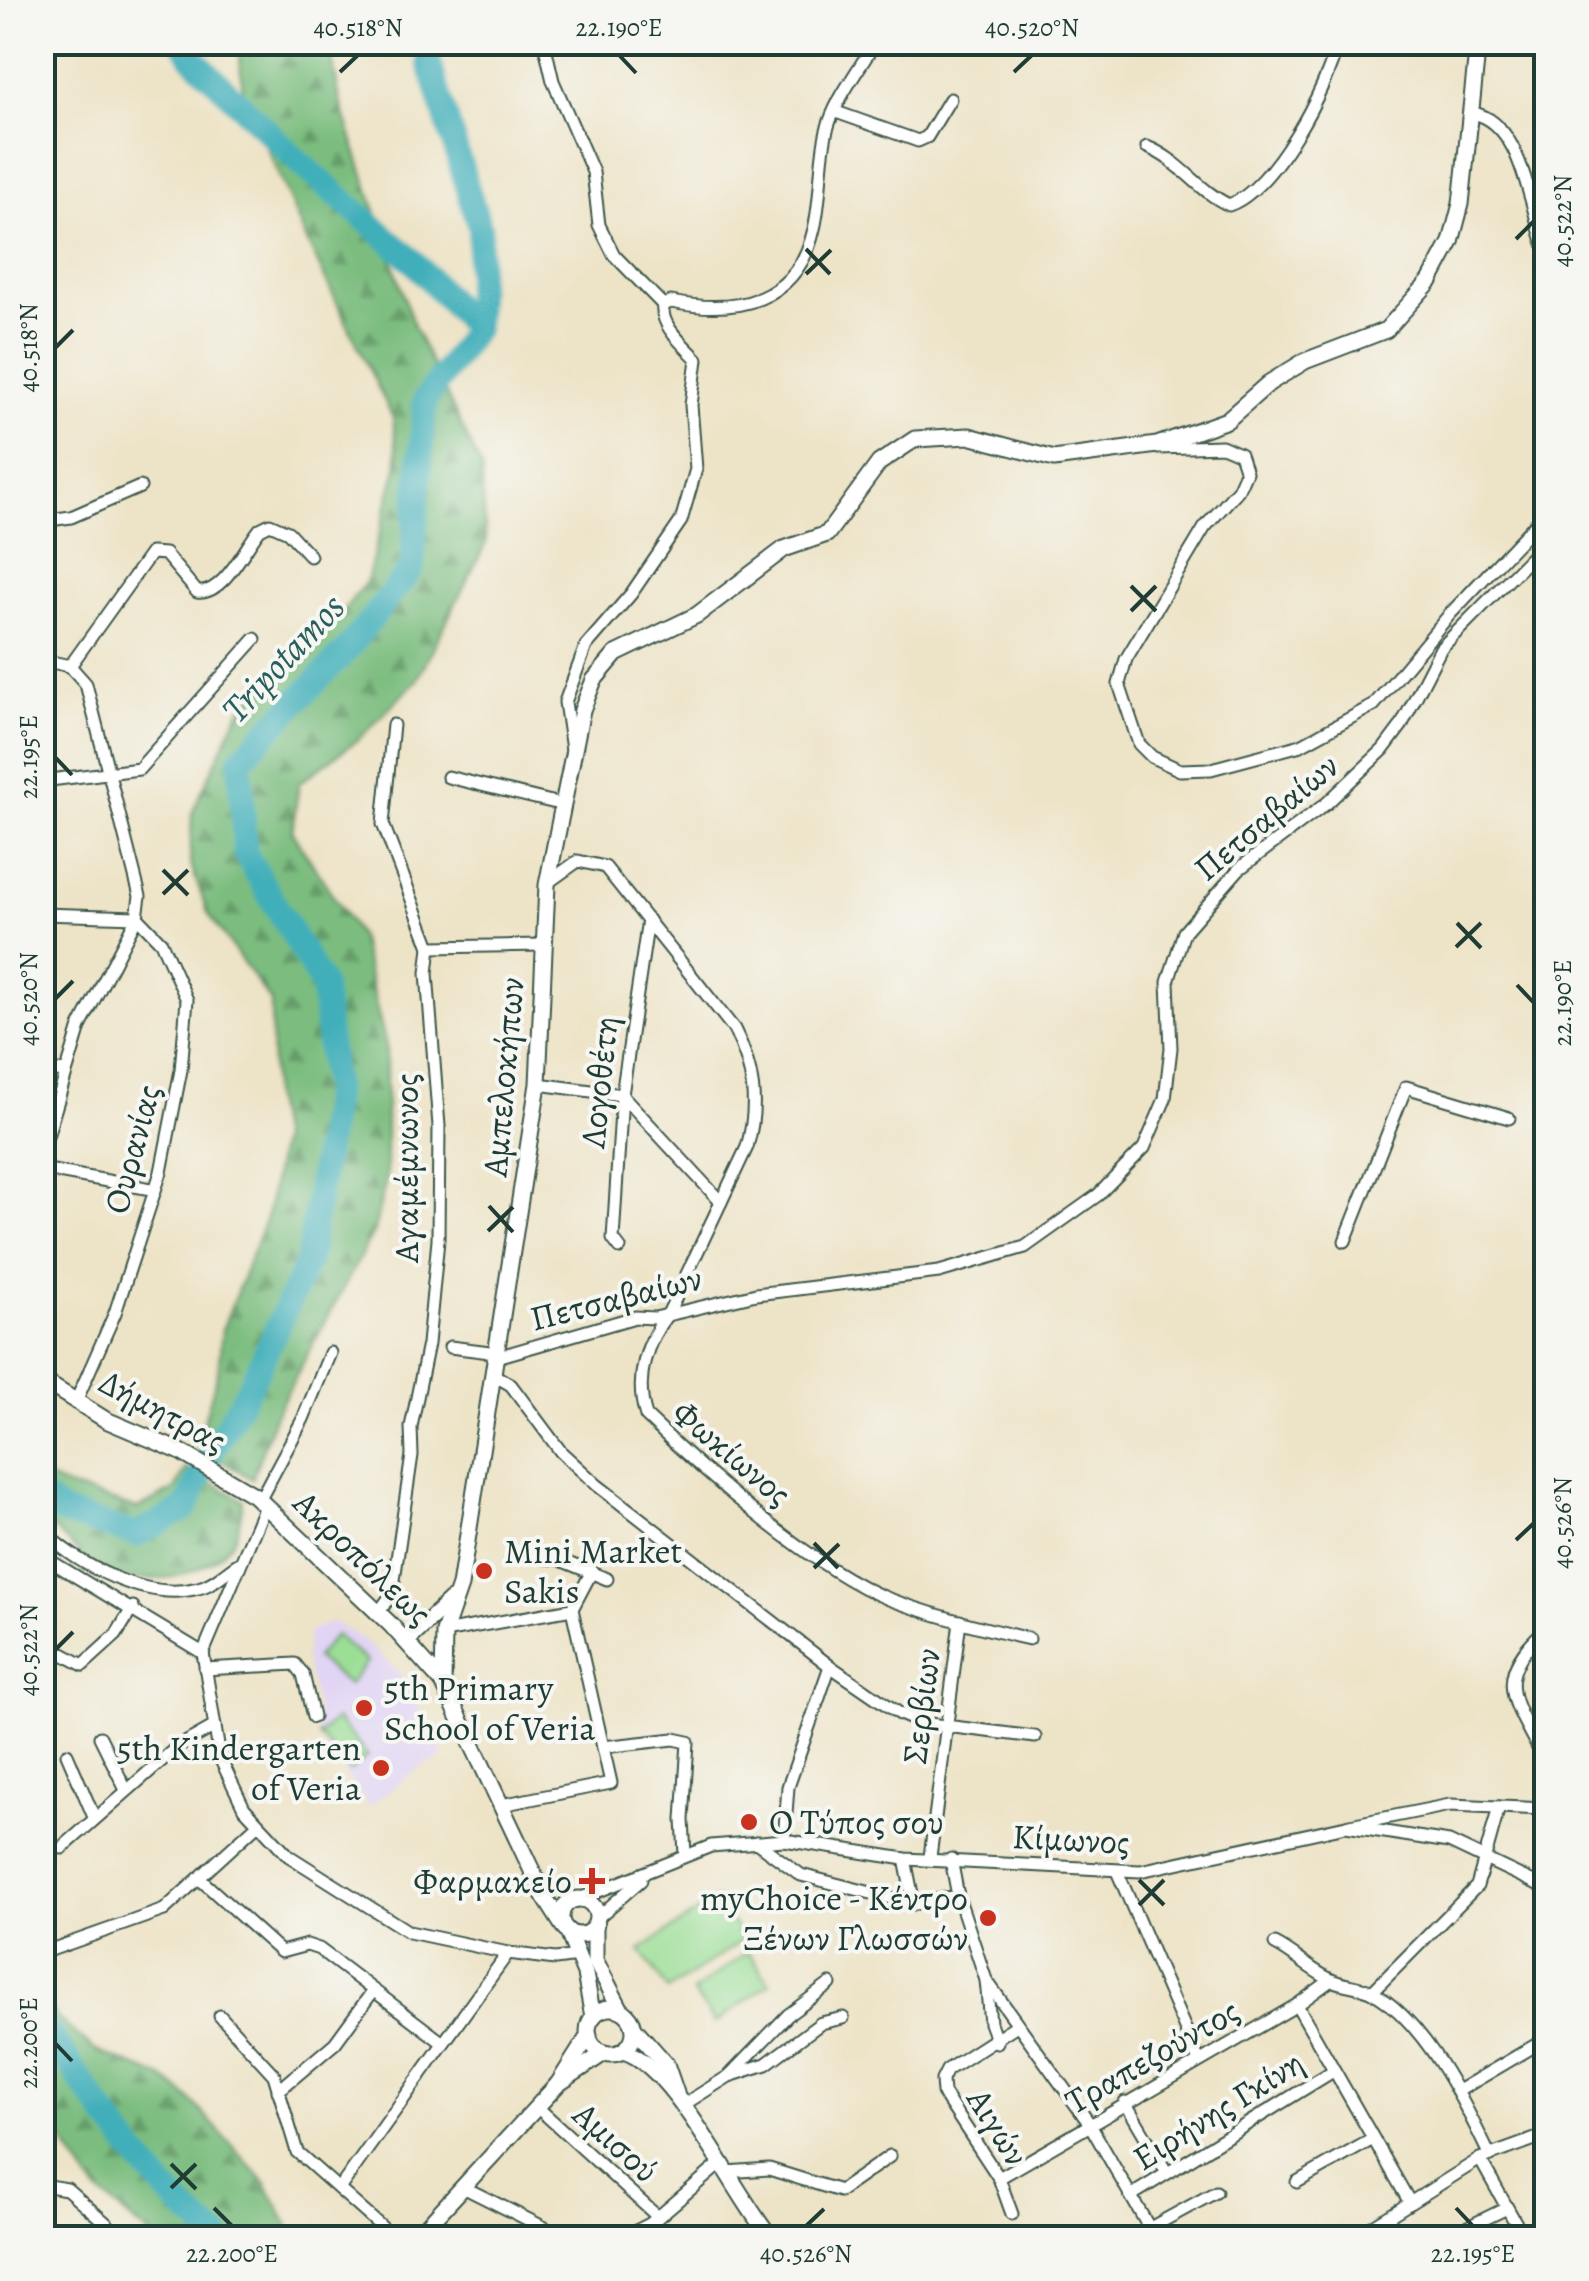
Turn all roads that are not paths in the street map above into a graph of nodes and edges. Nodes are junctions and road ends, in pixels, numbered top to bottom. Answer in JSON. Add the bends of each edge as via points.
{"nodes":[{"id":1,"x":544,"y":42,"type":"edge"},
{"id":2,"x":875,"y":42,"type":"edge"},
{"id":3,"x":1338,"y":42,"type":"edge"},
{"id":4,"x":1478,"y":42,"type":"edge"},
{"id":5,"x":950,"y":99,"type":"dead end"},
{"id":6,"x":836,"y":112,"type":"junction"},
{"id":7,"x":1472,"y":113,"type":"junction"},
{"id":8,"x":1147,"y":147,"type":"dead end"},
{"id":9,"x":1546,"y":249,"type":"edge"},
{"id":10,"x":662,"y":304,"type":"junction"},
{"id":11,"x":1145,"y":447,"type":"junction"},
{"id":12,"x":140,"y":487,"type":"dead end"},
{"id":13,"x":1546,"y":514,"type":"edge"},
{"id":14,"x":42,"y":521,"type":"edge"},
{"id":15,"x":1546,"y":542,"type":"edge"},
{"id":16,"x":310,"y":556,"type":"dead end"},
{"id":17,"x":255,"y":639,"type":"dead end"},
{"id":18,"x":42,"y":660,"type":"edge"},
{"id":19,"x":70,"y":666,"type":"junction"},
{"id":20,"x":393,"y":726,"type":"dead end"},
{"id":21,"x":575,"y":764,"type":"junction"},
{"id":22,"x":109,"y":776,"type":"junction"},
{"id":23,"x":448,"y":777,"type":"dead end"},
{"id":24,"x":42,"y":781,"type":"edge"},
{"id":25,"x":564,"y":805,"type":"junction"},
{"id":26,"x":547,"y":885,"type":"junction"},
{"id":27,"x":42,"y":914,"type":"edge"},
{"id":28,"x":137,"y":917,"type":"junction"},
{"id":29,"x":648,"y":920,"type":"junction"},
{"id":30,"x":544,"y":944,"type":"junction"},
{"id":31,"x":430,"y":947,"type":"junction"},
{"id":32,"x":42,"y":1068,"type":"edge"},
{"id":33,"x":63,"y":1072,"type":"junction"},
{"id":34,"x":538,"y":1084,"type":"junction"},
{"id":35,"x":622,"y":1094,"type":"junction"},
{"id":36,"x":1508,"y":1118,"type":"dead end"},
{"id":37,"x":42,"y":1153,"type":"edge"},
{"id":38,"x":42,"y":1169,"type":"edge"},
{"id":39,"x":152,"y":1189,"type":"junction"},
{"id":40,"x":721,"y":1202,"type":"junction"},
{"id":41,"x":1345,"y":1241,"type":"dead end"},
{"id":42,"x":620,"y":1248,"type":"dead end"},
{"id":43,"x":669,"y":1312,"type":"junction"},
{"id":44,"x":450,"y":1346,"type":"dead end"},
{"id":45,"x":330,"y":1353,"type":"dead end"},
{"id":46,"x":497,"y":1355,"type":"junction"},
{"id":47,"x":494,"y":1374,"type":"junction"},
{"id":48,"x":42,"y":1380,"type":"edge"},
{"id":49,"x":77,"y":1400,"type":"junction"},
{"id":50,"x":260,"y":1501,"type":"junction"},
{"id":51,"x":42,"y":1530,"type":"edge"},
{"id":52,"x":42,"y":1556,"type":"edge"},
{"id":53,"x":536,"y":1557,"type":"dead end"},
{"id":54,"x":238,"y":1564,"type":"junction"},
{"id":55,"x":592,"y":1571,"type":"junction"},
{"id":56,"x":607,"y":1579,"type":"dead end"},
{"id":57,"x":459,"y":1589,"type":"junction"},
{"id":58,"x":134,"y":1607,"type":"junction"},
{"id":59,"x":572,"y":1610,"type":"junction"},
{"id":60,"x":384,"y":1618,"type":"junction"},
{"id":61,"x":960,"y":1621,"type":"junction"},
{"id":62,"x":422,"y":1629,"type":"junction"},
{"id":63,"x":1546,"y":1629,"type":"edge"},
{"id":64,"x":444,"y":1632,"type":"junction"},
{"id":65,"x":1029,"y":1639,"type":"dead end"},
{"id":66,"x":413,"y":1647,"type":"junction"},
{"id":67,"x":203,"y":1652,"type":"junction"},
{"id":68,"x":42,"y":1653,"type":"edge"},
{"id":69,"x":830,"y":1666,"type":"junction"},
{"id":70,"x":206,"y":1669,"type":"junction"},
{"id":71,"x":443,"y":1683,"type":"junction"},
{"id":72,"x":312,"y":1717,"type":"dead end"},
{"id":73,"x":215,"y":1726,"type":"junction"},
{"id":74,"x":945,"y":1726,"type":"junction"},
{"id":75,"x":100,"y":1736,"type":"dead end"},
{"id":76,"x":1035,"y":1737,"type":"dead end"},
{"id":77,"x":603,"y":1747,"type":"junction"},
{"id":78,"x":67,"y":1754,"type":"dead end"},
{"id":79,"x":1546,"y":1764,"type":"edge"},
{"id":80,"x":126,"y":1790,"type":"junction"},
{"id":81,"x":501,"y":1806,"type":"junction"},
{"id":82,"x":1499,"y":1807,"type":"junction"},
{"id":83,"x":1546,"y":1809,"type":"edge"},
{"id":84,"x":94,"y":1817,"type":"junction"},
{"id":85,"x":257,"y":1825,"type":"junction"},
{"id":86,"x":1346,"y":1826,"type":"junction"},
{"id":87,"x":784,"y":1840,"type":"junction"},
{"id":88,"x":756,"y":1842,"type":"junction"},
{"id":89,"x":62,"y":1848,"type":"dead end"},
{"id":90,"x":686,"y":1854,"type":"junction"},
{"id":91,"x":1486,"y":1856,"type":"junction"},
{"id":92,"x":930,"y":1857,"type":"junction"},
{"id":93,"x":906,"y":1858,"type":"junction"},
{"id":94,"x":952,"y":1859,"type":"junction"},
{"id":95,"x":652,"y":1871,"type":"junction"},
{"id":96,"x":1117,"y":1871,"type":"junction"},
{"id":97,"x":201,"y":1880,"type":"junction"},
{"id":98,"x":538,"y":1880,"type":"junction"},
{"id":99,"x":1546,"y":1888,"type":"edge"},
{"id":100,"x":958,"y":1896,"type":"junction"},
{"id":101,"x":578,"y":1899,"type":"junction"},
{"id":102,"x":914,"y":1904,"type":"junction"},
{"id":103,"x":597,"y":1921,"type":"junction"},
{"id":104,"x":565,"y":1928,"type":"junction"},
{"id":105,"x":1275,"y":1944,"type":"dead end"},
{"id":106,"x":42,"y":1952,"type":"edge"},
{"id":107,"x":508,"y":1953,"type":"junction"},
{"id":108,"x":578,"y":1956,"type":"junction"},
{"id":109,"x":986,"y":1980,"type":"junction"},
{"id":110,"x":1331,"y":1980,"type":"junction"},
{"id":111,"x":830,"y":1984,"type":"dead end"},
{"id":112,"x":373,"y":1990,"type":"junction"},
{"id":113,"x":1372,"y":1992,"type":"junction"},
{"id":114,"x":1297,"y":2005,"type":"junction"},
{"id":115,"x":621,"y":2010,"type":"junction"},
{"id":116,"x":220,"y":2016,"type":"dead end"},
{"id":117,"x":593,"y":2017,"type":"junction"},
{"id":118,"x":843,"y":2018,"type":"dead end"},
{"id":119,"x":1017,"y":2025,"type":"junction"},
{"id":120,"x":634,"y":2028,"type":"junction"},
{"id":121,"x":589,"y":2035,"type":"junction"},
{"id":122,"x":1546,"y":2039,"type":"edge"},
{"id":123,"x":997,"y":2042,"type":"junction"},
{"id":124,"x":443,"y":2043,"type":"junction"},
{"id":125,"x":623,"y":2051,"type":"junction"},
{"id":126,"x":604,"y":2052,"type":"junction"},
{"id":127,"x":1199,"y":2061,"type":"junction"},
{"id":128,"x":1333,"y":2072,"type":"junction"},
{"id":129,"x":729,"y":2076,"type":"junction"},
{"id":130,"x":558,"y":2084,"type":"junction"},
{"id":131,"x":1458,"y":2091,"type":"junction"},
{"id":132,"x":278,"y":2092,"type":"junction"},
{"id":133,"x":680,"y":2101,"type":"junction"},
{"id":134,"x":1126,"y":2102,"type":"junction"},
{"id":135,"x":536,"y":2108,"type":"junction"},
{"id":136,"x":1089,"y":2123,"type":"junction"},
{"id":137,"x":1546,"y":2135,"type":"edge"},
{"id":138,"x":1372,"y":2139,"type":"junction"},
{"id":139,"x":890,"y":2156,"type":"dead end"},
{"id":140,"x":1485,"y":2157,"type":"junction"},
{"id":141,"x":723,"y":2168,"type":"junction"},
{"id":142,"x":1167,"y":2173,"type":"junction"},
{"id":143,"x":999,"y":2178,"type":"junction"},
{"id":144,"x":1297,"y":2182,"type":"dead end"},
{"id":145,"x":42,"y":2186,"type":"edge"},
{"id":146,"x":463,"y":2187,"type":"junction"},
{"id":147,"x":339,"y":2189,"type":"junction"},
{"id":148,"x":1216,"y":2192,"type":"dead end"},
{"id":149,"x":1132,"y":2195,"type":"junction"},
{"id":150,"x":1408,"y":2201,"type":"junction"},
{"id":151,"x":1507,"y":2208,"type":"junction"},
{"id":152,"x":1012,"y":2214,"type":"dead end"},
{"id":153,"x":42,"y":2219,"type":"edge"},
{"id":154,"x":654,"y":2220,"type":"junction"},
{"id":155,"x":108,"y":2225,"type":"dead end"},
{"id":156,"x":1153,"y":2233,"type":"edge"},
{"id":157,"x":50,"y":2238,"type":"edge"},
{"id":158,"x":394,"y":2238,"type":"edge"},
{"id":159,"x":416,"y":2238,"type":"edge"},
{"id":160,"x":565,"y":2238,"type":"edge"},
{"id":161,"x":622,"y":2238,"type":"edge"},
{"id":162,"x":659,"y":2238,"type":"edge"},
{"id":163,"x":770,"y":2238,"type":"edge"},
{"id":164,"x":1354,"y":2238,"type":"edge"},
{"id":165,"x":1445,"y":2238,"type":"edge"},
{"id":166,"x":1524,"y":2238,"type":"edge"}],
"edges":[{"from":1,"to":10,"type":"street","via":[[553,82],[593,172],[599,225],[614,255]]},
{"from":2,"to":6,"type":"street"},
{"from":3,"to":8,"type":"street","via":[[1286,149],[1243,200],[1229,205],[1216,199],[1186,169]]},
{"from":4,"to":7,"type":"street"},
{"from":5,"to":6,"type":"street","via":[[928,137],[918,142]]},
{"from":6,"to":10,"type":"street","via":[[827,128],[815,226],[799,270],[764,297],[723,310]]},
{"from":7,"to":9,"type":"street","via":[[1504,130]]},
{"from":7,"to":11,"type":"street","via":[[1451,242],[1407,312],[1362,342],[1304,360],[1227,420]]},
{"from":10,"to":21,"type":"street","via":[[671,331],[697,358],[691,405],[696,469],[681,521],[664,550],[586,646],[569,684],[566,718]]},
{"from":11,"to":13,"type":"street","via":[[1222,446],[1240,454],[1246,472],[1126,659],[1119,684],[1139,744],[1180,770],[1211,770],[1301,745],[1374,705]]},
{"from":11,"to":21,"type":"street","name":"Αμπελοκήπων","via":[[1054,459],[969,436],[915,440],[879,463],[827,534],[784,549],[698,615],[616,654],[594,680],[582,710]]},
{"from":12,"to":14,"type":"street","via":[[70,517]]},
{"from":15,"to":43,"type":"street","name":"Πετσαβαίων","via":[[1441,648],[1383,750],[1350,784],[1239,869],[1184,932],[1168,982],[1166,1099],[1144,1148],[1098,1195],[1025,1247],[939,1272],[756,1294]]},
{"from":16,"to":19,"type":"street","via":[[270,524],[206,594],[165,554],[151,553]]},
{"from":17,"to":22,"type":"street","via":[[148,762]]},
{"from":18,"to":19,"type":"street"},
{"from":19,"to":22,"type":"street","via":[[86,684]]},
{"from":20,"to":31,"type":"street","name":"Αγαμέμνωνος","via":[[383,824]]},
{"from":21,"to":25,"type":"street","name":"Αμπελοκήπων"},
{"from":22,"to":24,"type":"street"},
{"from":22,"to":28,"type":"street","via":[[140,896]]},
{"from":23,"to":25,"type":"street"},
{"from":25,"to":26,"type":"street","name":"Αμπελοκήπων"},
{"from":26,"to":29,"type":"street","name":"Φωκίωνος","via":[[578,861],[606,867]]},
{"from":26,"to":30,"type":"street","name":"Αμπελοκήπων"},
{"from":27,"to":28,"type":"street"},
{"from":28,"to":33,"type":"street"},
{"from":28,"to":39,"type":"street","name":"Ουρανίας","via":[[162,942],[187,1000],[181,1070]]},
{"from":29,"to":35,"type":"street","name":"Λογοθέτη"},
{"from":29,"to":40,"type":"street","name":"Φωκίωνος","via":[[734,1029],[749,1059],[754,1122]]},
{"from":30,"to":31,"type":"street"},
{"from":30,"to":34,"type":"street","name":"Αμπελοκήπων"},
{"from":31,"to":60,"type":"street","name":"Αγαμέμνωνος","via":[[438,1240]]},
{"from":32,"to":33,"type":"street"},
{"from":33,"to":37,"type":"street"},
{"from":34,"to":35,"type":"street"},
{"from":34,"to":46,"type":"street","name":"Αμπελοκήπων"},
{"from":35,"to":40,"type":"street"},
{"from":35,"to":42,"type":"street","name":"Λογοθέτη","via":[[612,1239]]},
{"from":36,"to":41,"type":"street","via":[[1406,1087]]},
{"from":38,"to":39,"type":"street"},
{"from":39,"to":49,"type":"street","name":"Ουρανίας","via":[[114,1313]]},
{"from":40,"to":43,"type":"street","name":"Φωκίωνος"},
{"from":43,"to":46,"type":"street","name":"Πετσαβαίων"},
{"from":43,"to":61,"type":"street","name":"Φωκίωνος","via":[[654,1330],[642,1376],[646,1416],[830,1567],[888,1599]]},
{"from":44,"to":46,"type":"street"},
{"from":45,"to":50,"type":"street"},
{"from":46,"to":47,"type":"street","name":"Αμπελοκήπων"},
{"from":47,"to":57,"type":"street","name":"Αμπελοκήπων"},
{"from":47,"to":69,"type":"street","via":[[511,1385],[582,1473]]},
{"from":48,"to":49,"type":"street","name":"Δήμητρας"},
{"from":49,"to":50,"type":"street","name":"Δήμητρας"},
{"from":50,"to":54,"type":"street"},
{"from":50,"to":60,"type":"street","name":"Ακροπόλεως"},
{"from":51,"to":54,"type":"street","via":[[84,1564],[135,1584],[200,1588]]},
{"from":52,"to":58,"type":"street"},
{"from":53,"to":55,"type":"street"},
{"from":54,"to":67,"type":"street"},
{"from":55,"to":56,"type":"street"},
{"from":55,"to":59,"type":"street"},
{"from":57,"to":62,"type":"street"},
{"from":57,"to":64,"type":"street","name":"Αμπελοκήπων"},
{"from":58,"to":67,"type":"street"},
{"from":58,"to":68,"type":"street","via":[[83,1665]]},
{"from":59,"to":64,"type":"street"},
{"from":59,"to":77,"type":"street"},
{"from":60,"to":62,"type":"street"},
{"from":60,"to":66,"type":"street","name":"Ακροπόλεως"},
{"from":61,"to":65,"type":"street","name":"Φωκίωνος"},
{"from":61,"to":74,"type":"street","name":"Σερβίων"},
{"from":62,"to":66,"type":"street"},
{"from":63,"to":79,"type":"street","via":[[1527,1646],[1510,1681],[1512,1700]]},
{"from":64,"to":66,"type":"street"},
{"from":64,"to":71,"type":"street","name":"Αμπελοκήπων"},
{"from":66,"to":71,"type":"street","name":"Ακροπόλεως"},
{"from":67,"to":70,"type":"street"},
{"from":69,"to":74,"type":"street","via":[[900,1714]]},
{"from":69,"to":87,"type":"street","via":[[788,1787]]},
{"from":70,"to":72,"type":"street","via":[[295,1664]]},
{"from":70,"to":73,"type":"street"},
{"from":71,"to":81,"type":"street","name":"Ακροπόλεως"},
{"from":73,"to":80,"type":"street"},
{"from":73,"to":85,"type":"street","via":[[226,1776]]},
{"from":74,"to":76,"type":"street"},
{"from":74,"to":92,"type":"street","name":"Σερβίων"},
{"from":75,"to":80,"type":"street"},
{"from":77,"to":81,"type":"street","via":[[611,1783]]},
{"from":77,"to":90,"type":"street","via":[[688,1742]]},
{"from":78,"to":84,"type":"street"},
{"from":80,"to":84,"type":"street"},
{"from":81,"to":98,"type":"street","name":"Ακροπόλεως"},
{"from":82,"to":83,"type":"street"},
{"from":82,"to":86,"type":"street","via":[[1450,1805]]},
{"from":82,"to":91,"type":"street"},
{"from":84,"to":89,"type":"street"},
{"from":85,"to":97,"type":"street"},
{"from":85,"to":107,"type":"street","via":[[289,1856],[402,1929]]},
{"from":86,"to":91,"type":"street","name":"Κίμωνος","via":[[1448,1842]]},
{"from":86,"to":96,"type":"street","name":"Κίμωνος","via":[[1161,1869]]},
{"from":87,"to":88,"type":"street","name":"Κίμωνος"},
{"from":87,"to":93,"type":"street","name":"Κίμωνος"},
{"from":88,"to":90,"type":"street","name":"Κίμωνος"},
{"from":88,"to":102,"type":"street","via":[[801,1875]]},
{"from":90,"to":95,"type":"street","name":"Κίμωνος"},
{"from":91,"to":99,"type":"street"},
{"from":91,"to":113,"type":"street","via":[[1478,1886]]},
{"from":92,"to":93,"type":"street","name":"Κίμωνος"},
{"from":92,"to":94,"type":"street","name":"Κίμωνος"},
{"from":93,"to":102,"type":"street"},
{"from":94,"to":96,"type":"street","name":"Κίμωνος"},
{"from":94,"to":100,"type":"street"},
{"from":95,"to":101,"type":"street","name":"Κίμωνος"},
{"from":95,"to":103,"type":"street","name":"Κίμωνος"},
{"from":96,"to":127,"type":"street"},
{"from":97,"to":106,"type":"street","via":[[156,1914]]},
{"from":97,"to":112,"type":"street","via":[[283,1954],[313,1946]]},
{"from":98,"to":101,"type":"street"},
{"from":98,"to":104,"type":"street","name":"Ακροπόλεως"},
{"from":100,"to":102,"type":"street"},
{"from":100,"to":109,"type":"street"},
{"from":101,"to":103,"type":"street","via":[[594,1907]]},
{"from":101,"to":104,"type":"street","via":[[563,1909]]},
{"from":103,"to":104,"type":"street","via":[[583,1935]]},
{"from":103,"to":115,"type":"street","via":[[595,1960]]},
{"from":104,"to":108,"type":"street","name":"Ακροπόλεως"},
{"from":105,"to":110,"type":"street"},
{"from":107,"to":108,"type":"street"},
{"from":107,"to":124,"type":"street"},
{"from":108,"to":117,"type":"street","name":"Ακροπόλεως"},
{"from":109,"to":119,"type":"street"},
{"from":109,"to":123,"type":"street"},
{"from":110,"to":113,"type":"street"},
{"from":110,"to":114,"type":"street","name":"Τραπεζούντος"},
{"from":111,"to":129,"type":"street","via":[[788,2015]]},
{"from":112,"to":124,"type":"street"},
{"from":112,"to":132,"type":"street","via":[[335,2043]]},
{"from":113,"to":131,"type":"street","via":[[1415,2032]]},
{"from":114,"to":127,"type":"street","name":"Τραπεζούντος"},
{"from":114,"to":128,"type":"street"},
{"from":115,"to":117,"type":"street","via":[[606,2008]]},
{"from":115,"to":120,"type":"street"},
{"from":116,"to":132,"type":"street","via":[[274,2075]]},
{"from":117,"to":121,"type":"street"},
{"from":118,"to":129,"type":"street","via":[[821,2023],[766,2064]]},
{"from":119,"to":123,"type":"street"},
{"from":119,"to":136,"type":"street"},
{"from":120,"to":125,"type":"street"},
{"from":120,"to":133,"type":"street","via":[[666,2064]]},
{"from":121,"to":126,"type":"street"},
{"from":121,"to":130,"type":"street"},
{"from":122,"to":131,"type":"street"},
{"from":123,"to":143,"type":"street","name":"Αιγών","via":[[942,2080],[943,2093]]},
{"from":124,"to":147,"type":"street"},
{"from":125,"to":126,"type":"street"},
{"from":125,"to":133,"type":"street","via":[[640,2059]]},
{"from":126,"to":130,"type":"street"},
{"from":127,"to":134,"type":"street","name":"Τραπεζούντος"},
{"from":128,"to":138,"type":"street"},
{"from":128,"to":142,"type":"street","name":"Ειρήνης Γκίνη"},
{"from":129,"to":133,"type":"street"},
{"from":130,"to":135,"type":"street"},
{"from":131,"to":140,"type":"street"},
{"from":132,"to":147,"type":"street","via":[[297,2152]]},
{"from":133,"to":141,"type":"street"},
{"from":134,"to":136,"type":"street","name":"Τραπεζούντος"},
{"from":134,"to":142,"type":"street"},
{"from":135,"to":146,"type":"street"},
{"from":135,"to":154,"type":"street","name":"Αμισού"},
{"from":136,"to":143,"type":"street","name":"Τραπεζούντος"},
{"from":136,"to":149,"type":"street"},
{"from":137,"to":140,"type":"street"},
{"from":138,"to":144,"type":"street"},
{"from":138,"to":150,"type":"street"},
{"from":139,"to":141,"type":"street","via":[[840,2192],[770,2168]]},
{"from":140,"to":150,"type":"street"},
{"from":140,"to":151,"type":"street"},
{"from":141,"to":154,"type":"street"},
{"from":141,"to":163,"type":"street"},
{"from":142,"to":149,"type":"street","name":"Ειρήνης Γκίνη"},
{"from":143,"to":152,"type":"street","name":"Αιγών"},
{"from":145,"to":155,"type":"street","via":[[67,2189]]},
{"from":146,"to":159,"type":"street"},
{"from":146,"to":160,"type":"street"},
{"from":147,"to":158,"type":"street"},
{"from":148,"to":156,"type":"street"},
{"from":149,"to":156,"type":"street"},
{"from":150,"to":164,"type":"street"},
{"from":151,"to":165,"type":"street"},
{"from":151,"to":166,"type":"street"},
{"from":153,"to":157,"type":"street"},
{"from":154,"to":161,"type":"street"},
{"from":154,"to":162,"type":"street","name":"Αμισού"}]}
